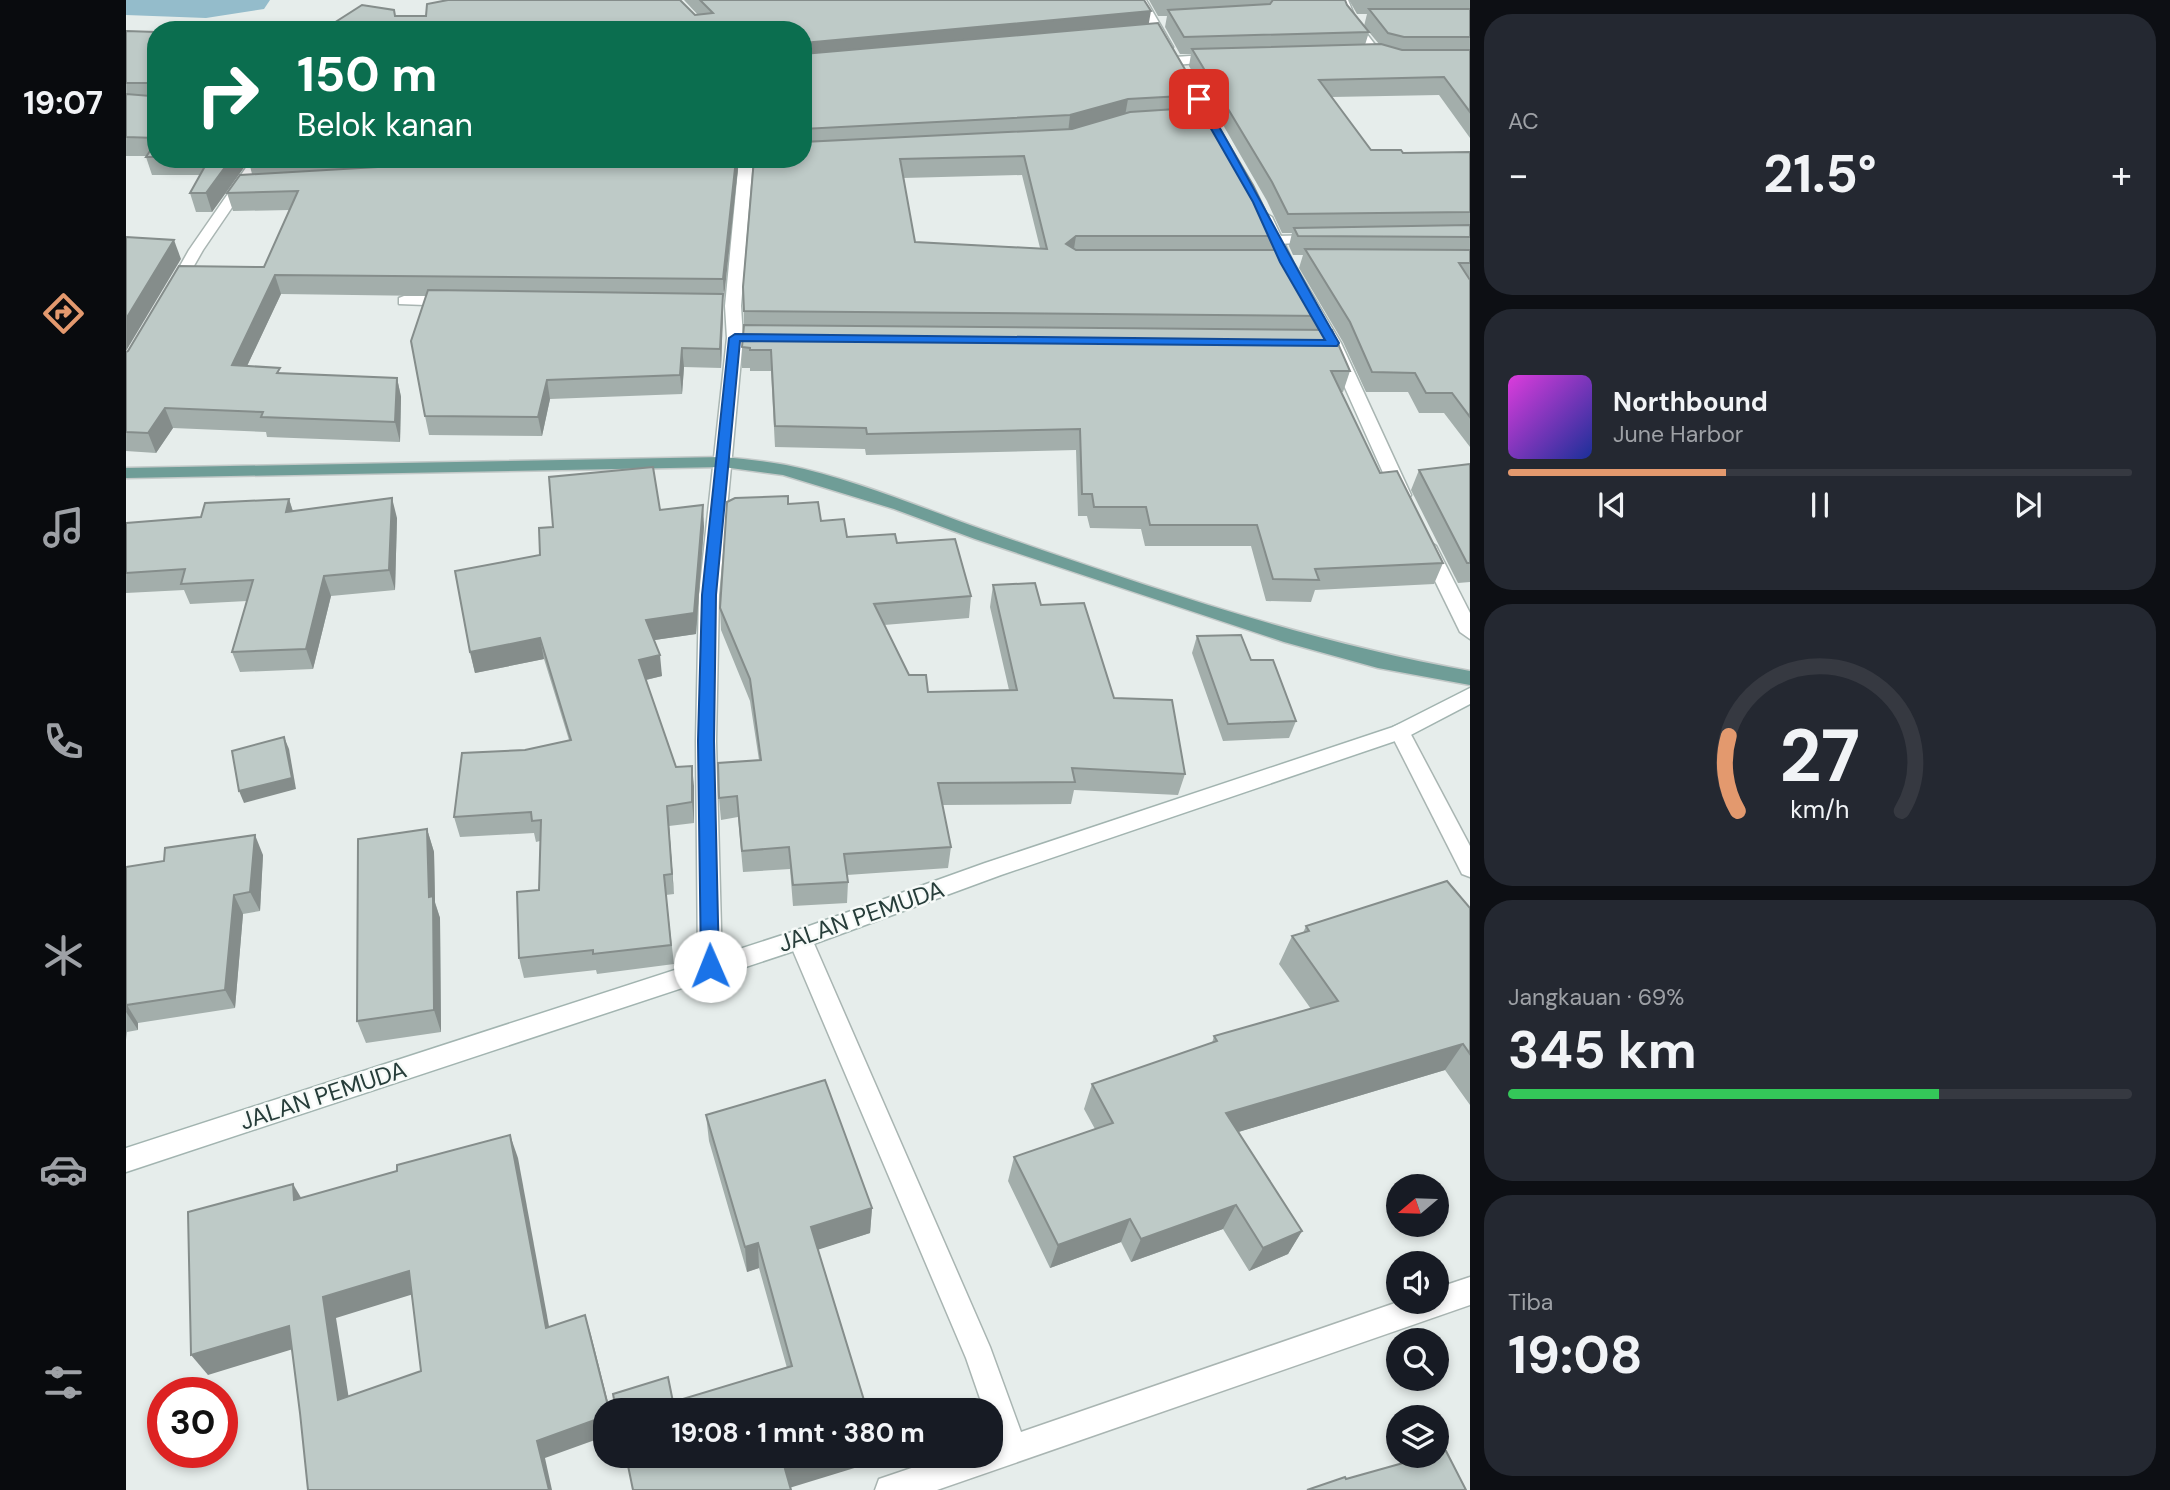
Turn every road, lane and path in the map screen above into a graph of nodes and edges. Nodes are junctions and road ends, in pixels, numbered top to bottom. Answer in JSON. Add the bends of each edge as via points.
{"nodes":[{"id":1,"x":1140,"y":0,"type":"edge"},
{"id":2,"x":1342,"y":0,"type":"edge"},
{"id":3,"x":1351,"y":20,"type":"junction"},
{"id":4,"x":1365,"y":20,"type":"dead end"},
{"id":5,"x":1375,"y":56,"type":"edge"},
{"id":6,"x":1233,"y":58,"type":"edge"},
{"id":7,"x":253,"y":168,"type":"edge"},
{"id":8,"x":745,"y":168,"type":"edge"},
{"id":9,"x":264,"y":186,"type":"edge"},
{"id":10,"x":239,"y":187,"type":"junction"},
{"id":11,"x":1258,"y":202,"type":"edge"},
{"id":12,"x":1331,"y":239,"type":"edge"},
{"id":13,"x":1276,"y":240,"type":"junction"},
{"id":14,"x":404,"y":300,"type":"dead end"},
{"id":15,"x":472,"y":302,"type":"edge"},
{"id":16,"x":164,"y":307,"type":"edge"},
{"id":17,"x":723,"y":462,"type":"junction"},
{"id":18,"x":126,"y":473,"type":"edge"},
{"id":19,"x":1409,"y":510,"type":"edge"},
{"id":20,"x":1422,"y":534,"type":"edge"},
{"id":21,"x":1470,"y":632,"type":"edge"},
{"id":22,"x":1470,"y":678,"type":"edge"},
{"id":23,"x":1470,"y":695,"type":"edge"},
{"id":24,"x":1400,"y":732,"type":"junction"},
{"id":25,"x":1470,"y":868,"type":"edge"},
{"id":26,"x":800,"y":939,"type":"junction"},
{"id":27,"x":710,"y":966,"type":"junction"},
{"id":28,"x":126,"y":1160,"type":"edge"},
{"id":29,"x":1470,"y":1291,"type":"edge"},
{"id":30,"x":1012,"y":1450,"type":"junction"},
{"id":31,"x":890,"y":1490,"type":"edge"}],
"edges":[{"from":1,"to":6,"type":"street","via":[[1179,67]]},
{"from":2,"to":3,"type":"street"},
{"from":3,"to":4,"type":"street"},
{"from":3,"to":5,"type":"street"},
{"from":7,"to":10,"type":"street"},
{"from":8,"to":17,"type":"street","via":[[727,306],[742,338]]},
{"from":9,"to":10,"type":"street"},
{"from":10,"to":16,"type":"street"},
{"from":11,"to":13,"type":"street"},
{"from":12,"to":13,"type":"street"},
{"from":13,"to":19,"type":"street"},
{"from":14,"to":15,"type":"street"},
{"from":17,"to":18,"type":"main road"},
{"from":17,"to":22,"type":"main road","via":[[785,470],[900,505],[1291,637],[1378,661]]},
{"from":17,"to":27,"type":"street","via":[[709,595],[706,702]]},
{"from":20,"to":21,"type":"street"},
{"from":23,"to":24,"type":"street","name":"JALAN PEMUDA"},
{"from":24,"to":25,"type":"street"},
{"from":24,"to":26,"type":"street","name":"JALAN PEMUDA"},
{"from":26,"to":27,"type":"street","name":"JALAN PEMUDA"},
{"from":26,"to":30,"type":"street","via":[[980,1357]]},
{"from":27,"to":28,"type":"street","name":"JALAN PEMUDA"},
{"from":29,"to":30,"type":"street"},
{"from":30,"to":31,"type":"street"}]}
